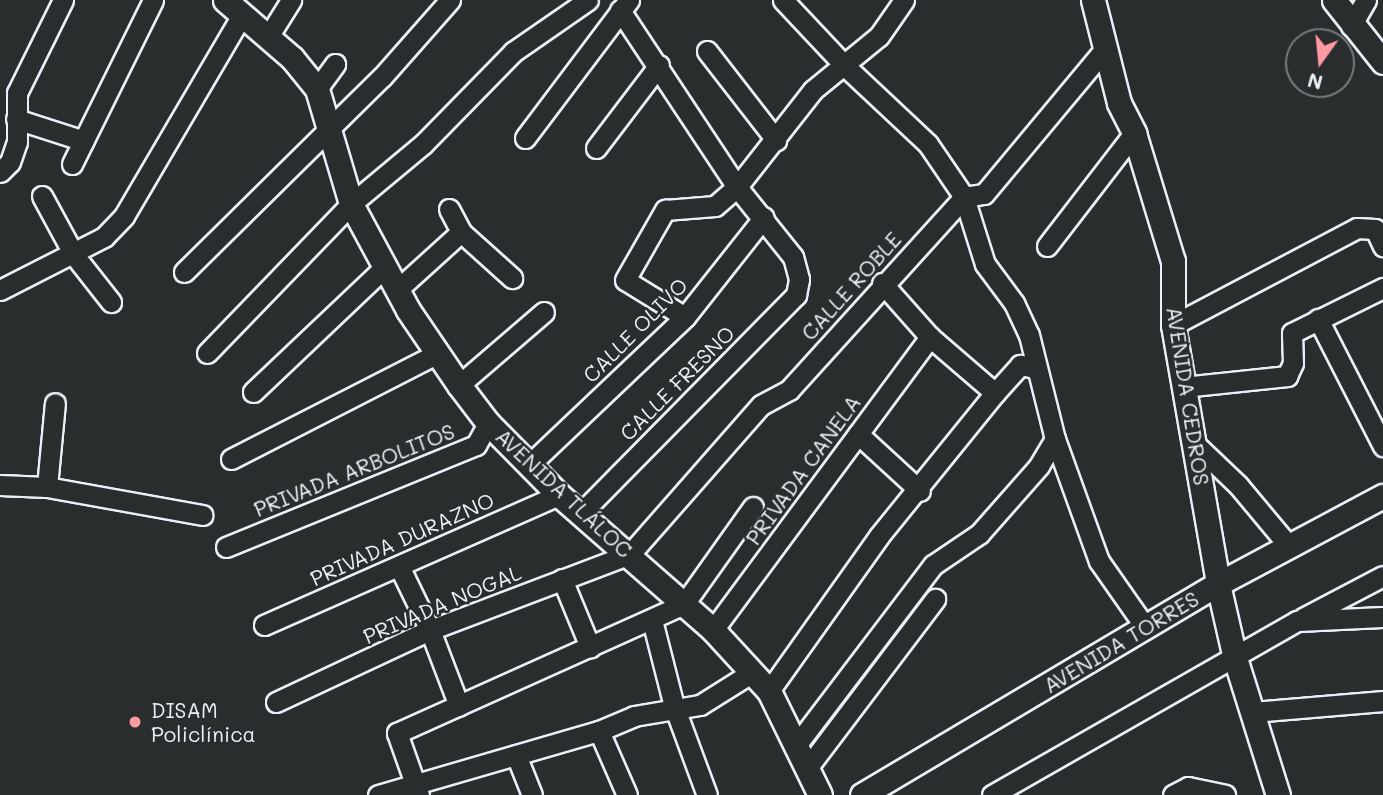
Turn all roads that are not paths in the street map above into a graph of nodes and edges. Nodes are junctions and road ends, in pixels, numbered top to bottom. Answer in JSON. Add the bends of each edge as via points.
{"nodes":[{"id":1,"x":63,"y":0,"type":"edge"},
{"id":2,"x":153,"y":0,"type":"edge"},
{"id":3,"x":291,"y":0,"type":"edge"},
{"id":4,"x":450,"y":0,"type":"edge"},
{"id":5,"x":588,"y":0,"type":"edge"},
{"id":6,"x":783,"y":0,"type":"edge"},
{"id":7,"x":904,"y":0,"type":"edge"},
{"id":8,"x":1093,"y":0,"type":"edge"},
{"id":9,"x":1334,"y":0,"type":"edge"},
{"id":10,"x":1366,"y":0,"type":"edge"},
{"id":11,"x":625,"y":5,"type":"edge"},
{"id":12,"x":233,"y":7,"type":"edge"},
{"id":13,"x":1351,"y":26,"type":"junction"},
{"id":14,"x":268,"y":37,"type":"junction"},
{"id":15,"x":1104,"y":50,"type":"junction"},
{"id":16,"x":707,"y":51,"type":"dead end"},
{"id":17,"x":1383,"y":62,"type":"edge"},
{"id":18,"x":335,"y":64,"type":"dead end"},
{"id":19,"x":659,"y":65,"type":"junction"},
{"id":20,"x":846,"y":67,"type":"junction"},
{"id":21,"x":317,"y":89,"type":"junction"},
{"id":22,"x":16,"y":119,"type":"junction"},
{"id":23,"x":329,"y":128,"type":"junction"},
{"id":24,"x":1134,"y":133,"type":"junction"},
{"id":25,"x":525,"y":138,"type":"dead end"},
{"id":26,"x":84,"y":141,"type":"junction"},
{"id":27,"x":776,"y":141,"type":"junction"},
{"id":28,"x":596,"y":148,"type":"dead end"},
{"id":29,"x":72,"y":164,"type":"dead end"},
{"id":30,"x":0,"y":172,"type":"edge"},
{"id":31,"x":737,"y":187,"type":"junction"},
{"id":32,"x":42,"y":196,"type":"dead end"},
{"id":33,"x":964,"y":197,"type":"junction"},
{"id":34,"x":351,"y":204,"type":"junction"},
{"id":35,"x":449,"y":209,"type":"dead end"},
{"id":36,"x":764,"y":217,"type":"junction"},
{"id":37,"x":461,"y":232,"type":"junction"},
{"id":38,"x":1047,"y":246,"type":"dead end"},
{"id":39,"x":1383,"y":246,"type":"edge"},
{"id":40,"x":74,"y":255,"type":"junction"},
{"id":41,"x":386,"y":266,"type":"junction"},
{"id":42,"x":184,"y":271,"type":"dead end"},
{"id":43,"x":512,"y":278,"type":"dead end"},
{"id":44,"x":882,"y":283,"type":"junction"},
{"id":45,"x":1383,"y":288,"type":"edge"},
{"id":46,"x":0,"y":290,"type":"edge"},
{"id":47,"x":397,"y":290,"type":"junction"},
{"id":48,"x":111,"y":302,"type":"dead end"},
{"id":49,"x":544,"y":312,"type":"dead end"},
{"id":50,"x":685,"y":317,"type":"junction"},
{"id":51,"x":1318,"y":319,"type":"junction"},
{"id":52,"x":1173,"y":324,"type":"junction"},
{"id":53,"x":930,"y":337,"type":"junction"},
{"id":54,"x":207,"y":353,"type":"dead end"},
{"id":55,"x":438,"y":353,"type":"junction"},
{"id":56,"x":1036,"y":368,"type":"junction"},
{"id":57,"x":459,"y":385,"type":"junction"},
{"id":58,"x":1183,"y":387,"type":"junction"},
{"id":59,"x":253,"y":392,"type":"dead end"},
{"id":60,"x":995,"y":393,"type":"junction"},
{"id":61,"x":55,"y":403,"type":"dead end"},
{"id":62,"x":488,"y":422,"type":"junction"},
{"id":63,"x":858,"y":434,"type":"junction"},
{"id":64,"x":1055,"y":439,"type":"junction"},
{"id":65,"x":1194,"y":443,"type":"junction"},
{"id":66,"x":1383,"y":446,"type":"edge"},
{"id":67,"x":231,"y":459,"type":"dead end"},
{"id":68,"x":529,"y":465,"type":"junction"},
{"id":69,"x":0,"y":485,"type":"edge"},
{"id":70,"x":47,"y":486,"type":"junction"},
{"id":71,"x":919,"y":491,"type":"junction"},
{"id":72,"x":559,"y":495,"type":"junction"},
{"id":73,"x":1383,"y":496,"type":"edge"},
{"id":74,"x":752,"y":507,"type":"dead end"},
{"id":75,"x":580,"y":513,"type":"junction"},
{"id":76,"x":203,"y":515,"type":"dead end"},
{"id":77,"x":1289,"y":545,"type":"junction"},
{"id":78,"x":226,"y":547,"type":"dead end"},
{"id":79,"x":630,"y":554,"type":"junction"},
{"id":80,"x":399,"y":566,"type":"junction"},
{"id":81,"x":1383,"y":576,"type":"edge"},
{"id":82,"x":562,"y":579,"type":"junction"},
{"id":83,"x":1218,"y":584,"type":"junction"},
{"id":84,"x":935,"y":599,"type":"dead end"},
{"id":85,"x":684,"y":604,"type":"junction"},
{"id":86,"x":1383,"y":617,"type":"edge"},
{"id":87,"x":652,"y":620,"type":"junction"},
{"id":88,"x":1297,"y":621,"type":"junction"},
{"id":89,"x":264,"y":625,"type":"dead end"},
{"id":90,"x":1146,"y":628,"type":"junction"},
{"id":91,"x":430,"y":630,"type":"junction"},
{"id":92,"x":713,"y":630,"type":"junction"},
{"id":93,"x":590,"y":647,"type":"junction"},
{"id":94,"x":1235,"y":658,"type":"junction"},
{"id":95,"x":751,"y":673,"type":"junction"},
{"id":96,"x":769,"y":691,"type":"junction"},
{"id":97,"x":1383,"y":701,"type":"edge"},
{"id":98,"x":276,"y":702,"type":"dead end"},
{"id":99,"x":459,"y":706,"type":"junction"},
{"id":100,"x":674,"y":706,"type":"junction"},
{"id":101,"x":1253,"y":712,"type":"junction"},
{"id":102,"x":599,"y":732,"type":"junction"},
{"id":103,"x":798,"y":743,"type":"junction"},
{"id":104,"x":516,"y":755,"type":"junction"},
{"id":105,"x":808,"y":767,"type":"junction"},
{"id":106,"x":416,"y":789,"type":"edge"},
{"id":107,"x":379,"y":795,"type":"edge"},
{"id":108,"x":532,"y":795,"type":"edge"},
{"id":109,"x":627,"y":795,"type":"edge"},
{"id":110,"x":708,"y":795,"type":"edge"},
{"id":111,"x":820,"y":795,"type":"edge"},
{"id":112,"x":862,"y":795,"type":"edge"},
{"id":113,"x":992,"y":795,"type":"edge"},
{"id":114,"x":1173,"y":795,"type":"edge"},
{"id":115,"x":1225,"y":795,"type":"edge"},
{"id":116,"x":1278,"y":795,"type":"edge"}],
"edges":[{"from":1,"to":22,"type":"street","via":[[17,93]]},
{"from":2,"to":26,"type":"street"},
{"from":3,"to":14,"type":"street"},
{"from":4,"to":23,"type":"street"},
{"from":5,"to":34,"type":"street","via":[[523,44],[423,144]]},
{"from":6,"to":20,"type":"street"},
{"from":7,"to":20,"type":"street","via":[[879,36]]},
{"from":8,"to":15,"type":"main road","name":"AVENIDA CEDROS"},
{"from":9,"to":13,"type":"main road"},
{"from":10,"to":13,"type":"street"},
{"from":11,"to":19,"type":"street"},
{"from":11,"to":25,"type":"street"},
{"from":12,"to":14,"type":"main road","name":"AVENIDA TLÁLOC"},
{"from":12,"to":40,"type":"street","via":[[124,216],[104,237]]},
{"from":13,"to":17,"type":"main road"},
{"from":14,"to":21,"type":"main road","name":"AVENIDA TLÁLOC"},
{"from":15,"to":24,"type":"main road","name":"AVENIDA CEDROS","via":[[1119,103]]},
{"from":15,"to":33,"type":"street","name":"CALLE ROBLE","via":[[984,194]]},
{"from":16,"to":27,"type":"street"},
{"from":18,"to":21,"type":"street"},
{"from":19,"to":28,"type":"street"},
{"from":19,"to":31,"type":"street"},
{"from":20,"to":27,"type":"street","via":[[813,90]]},
{"from":20,"to":33,"type":"street","via":[[928,144]]},
{"from":21,"to":23,"type":"main road","name":"AVENIDA TLÁLOC"},
{"from":22,"to":26,"type":"street"},
{"from":22,"to":30,"type":"street","via":[[17,142],[10,162]]},
{"from":23,"to":34,"type":"main road","name":"AVENIDA TLÁLOC"},
{"from":23,"to":42,"type":"street"},
{"from":24,"to":38,"type":"street"},
{"from":24,"to":52,"type":"main road","name":"AVENIDA CEDROS","via":[[1173,261]]},
{"from":26,"to":29,"type":"street"},
{"from":27,"to":31,"type":"street"},
{"from":31,"to":36,"type":"street"},
{"from":31,"to":50,"type":"street","via":[[715,206],[665,210],[626,273],[630,284]]},
{"from":32,"to":40,"type":"street"},
{"from":33,"to":44,"type":"street","name":"CALLE ROBLE"},
{"from":33,"to":56,"type":"street","via":[[985,264],[1014,303],[1032,345]]},
{"from":34,"to":41,"type":"main road","name":"AVENIDA TLÁLOC"},
{"from":34,"to":54,"type":"street"},
{"from":35,"to":37,"type":"street"},
{"from":36,"to":50,"type":"street","name":"CALLE OLIVO"},
{"from":36,"to":75,"type":"street","name":"CALLE FRESNO","via":[[793,257],[799,279],[796,295]]},
{"from":37,"to":43,"type":"street"},
{"from":37,"to":47,"type":"street"},
{"from":39,"to":52,"type":"street","via":[[1375,229],[1357,228]]},
{"from":40,"to":46,"type":"street"},
{"from":40,"to":48,"type":"street"},
{"from":41,"to":47,"type":"main road","name":"AVENIDA TLÁLOC"},
{"from":41,"to":59,"type":"street"},
{"from":44,"to":53,"type":"street"},
{"from":44,"to":79,"type":"street","name":"CALLE ROBLE","via":[[789,390],[761,405]]},
{"from":45,"to":51,"type":"street"},
{"from":47,"to":55,"type":"main road","name":"AVENIDA TLÁLOC"},
{"from":49,"to":57,"type":"street"},
{"from":50,"to":68,"type":"street","name":"CALLE OLIVO"},
{"from":51,"to":58,"type":"street","via":[[1289,337],[1293,363],[1287,376]]},
{"from":51,"to":66,"type":"street"},
{"from":52,"to":58,"type":"main road","name":"AVENIDA CEDROS"},
{"from":53,"to":60,"type":"street"},
{"from":53,"to":63,"type":"street","name":"PRIVADA CANELA"},
{"from":55,"to":57,"type":"main road","name":"AVENIDA TLÁLOC"},
{"from":55,"to":67,"type":"street"},
{"from":56,"to":60,"type":"street","via":[[1020,365]]},
{"from":56,"to":64,"type":"street"},
{"from":57,"to":62,"type":"main road","name":"AVENIDA TLÁLOC"},
{"from":58,"to":65,"type":"main road","name":"AVENIDA CEDROS"},
{"from":60,"to":71,"type":"street"},
{"from":61,"to":70,"type":"street"},
{"from":62,"to":68,"type":"main road","name":"AVENIDA TLÁLOC"},
{"from":62,"to":78,"type":"street","name":"PRIVADA ARBOLITOS","via":[[477,445]]},
{"from":63,"to":71,"type":"street"},
{"from":63,"to":92,"type":"street","name":"PRIVADA CANELA"},
{"from":64,"to":90,"type":"street","via":[[1099,561]]},
{"from":64,"to":103,"type":"street","via":[[1039,466],[979,534],[933,565]]},
{"from":65,"to":77,"type":"street","via":[[1238,485]]},
{"from":65,"to":83,"type":"main road","name":"AVENIDA CEDROS"},
{"from":68,"to":72,"type":"main road","name":"AVENIDA TLÁLOC"},
{"from":69,"to":70,"type":"street"},
{"from":70,"to":76,"type":"street"},
{"from":71,"to":96,"type":"street","via":[[879,536]]},
{"from":72,"to":75,"type":"main road","name":"AVENIDA TLÁLOC"},
{"from":72,"to":80,"type":"street","name":"PRIVADA DURAZNO"},
{"from":73,"to":77,"type":"main road","name":"AVENIDA TORRES"},
{"from":74,"to":85,"type":"street"},
{"from":75,"to":79,"type":"main road","name":"AVENIDA TLÁLOC"},
{"from":77,"to":83,"type":"main road","name":"AVENIDA TORRES"},
{"from":79,"to":82,"type":"street","name":"PRIVADA NOGAL"},
{"from":79,"to":85,"type":"main road","name":"AVENIDA TLÁLOC"},
{"from":80,"to":89,"type":"street","name":"PRIVADA DURAZNO"},
{"from":80,"to":91,"type":"street"},
{"from":81,"to":88,"type":"street"},
{"from":82,"to":91,"type":"street","name":"PRIVADA NOGAL"},
{"from":82,"to":93,"type":"street"},
{"from":83,"to":90,"type":"main road","name":"AVENIDA TORRES"},
{"from":83,"to":94,"type":"main road","name":"AVENIDA CEDROS"},
{"from":84,"to":105,"type":"street"},
{"from":85,"to":87,"type":"street"},
{"from":85,"to":92,"type":"main road","name":"AVENIDA TLÁLOC"},
{"from":86,"to":88,"type":"street"},
{"from":87,"to":93,"type":"street"},
{"from":87,"to":100,"type":"street"},
{"from":88,"to":94,"type":"street"},
{"from":90,"to":112,"type":"main road","name":"AVENIDA TORRES"},
{"from":91,"to":98,"type":"street","name":"PRIVADA NOGAL"},
{"from":91,"to":99,"type":"street"},
{"from":92,"to":95,"type":"main road","name":"AVENIDA TLÁLOC"},
{"from":93,"to":99,"type":"street"},
{"from":94,"to":101,"type":"main road","name":"AVENIDA CEDROS"},
{"from":94,"to":113,"type":"street"},
{"from":95,"to":96,"type":"main road","name":"AVENIDA TLÁLOC"},
{"from":95,"to":100,"type":"street","via":[[700,705]]},
{"from":96,"to":103,"type":"main road","name":"AVENIDA TLÁLOC"},
{"from":97,"to":101,"type":"street"},
{"from":99,"to":106,"type":"street","via":[[397,733]]},
{"from":100,"to":102,"type":"street","via":[[634,716]]},
{"from":100,"to":110,"type":"street"},
{"from":101,"to":116,"type":"main road","name":"AVENIDA CEDROS"},
{"from":102,"to":104,"type":"street"},
{"from":102,"to":109,"type":"street"},
{"from":103,"to":105,"type":"main road","name":"AVENIDA TLÁLOC"},
{"from":104,"to":106,"type":"street"},
{"from":104,"to":108,"type":"street"},
{"from":105,"to":111,"type":"main road","name":"AVENIDA TLÁLOC"},
{"from":106,"to":107,"type":"street"},
{"from":114,"to":115,"type":"street","via":[[1188,787]]}]}
